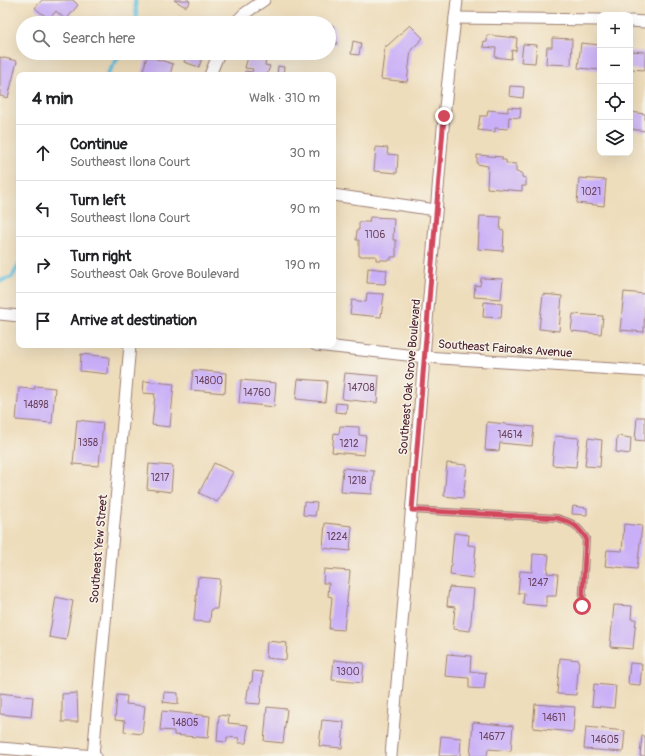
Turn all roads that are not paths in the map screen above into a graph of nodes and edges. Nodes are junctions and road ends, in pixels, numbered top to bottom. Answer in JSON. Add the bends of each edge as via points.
{"nodes":[{"id":1,"x":264,"y":0,"type":"edge"},
{"id":2,"x":457,"y":0,"type":"edge"},
{"id":3,"x":242,"y":16,"type":"edge"},
{"id":4,"x":456,"y":18,"type":"junction"},
{"id":5,"x":597,"y":20,"type":"edge"},
{"id":6,"x":633,"y":21,"type":"edge"},
{"id":7,"x":645,"y":22,"type":"edge"},
{"id":8,"x":216,"y":60,"type":"edge"},
{"id":9,"x":211,"y":72,"type":"edge"},
{"id":10,"x":336,"y":195,"type":"edge"},
{"id":11,"x":436,"y":210,"type":"junction"},
{"id":12,"x":0,"y":314,"type":"edge"},
{"id":13,"x":16,"y":316,"type":"edge"},
{"id":14,"x":336,"y":347,"type":"edge"},
{"id":15,"x":130,"y":348,"type":"edge"},
{"id":16,"x":425,"y":357,"type":"junction"},
{"id":17,"x":645,"y":371,"type":"edge"},
{"id":18,"x":412,"y":510,"type":"junction"},
{"id":19,"x":582,"y":606,"type":"dead end"},
{"id":20,"x":0,"y":748,"type":"edge"},
{"id":21,"x":94,"y":756,"type":"edge"},
{"id":22,"x":391,"y":756,"type":"edge"}],
"edges":[{"from":1,"to":3,"type":"street"},
{"from":2,"to":4,"type":"street","name":"Southeast Oak Grove Boulevard"},
{"from":4,"to":5,"type":"street"},
{"from":4,"to":11,"type":"street","name":"Southeast Oak Grove Boulevard"},
{"from":6,"to":7,"type":"street"},
{"from":8,"to":9,"type":"street"},
{"from":10,"to":11,"type":"street"},
{"from":11,"to":16,"type":"street","name":"Southeast Oak Grove Boulevard"},
{"from":12,"to":13,"type":"street"},
{"from":14,"to":16,"type":"street","name":"Southeast Fairoaks Avenue"},
{"from":15,"to":21,"type":"street","name":"Southeast Yew Street"},
{"from":16,"to":17,"type":"street","name":"Southeast Fairoaks Avenue"},
{"from":16,"to":18,"type":"street","name":"Southeast Oak Grove Boulevard"},
{"from":18,"to":19,"type":"lane","via":[[557,518],[573,523],[586,538]]},
{"from":18,"to":22,"type":"street","name":"Southeast Oak Grove Boulevard"},
{"from":20,"to":21,"type":"street"}]}
